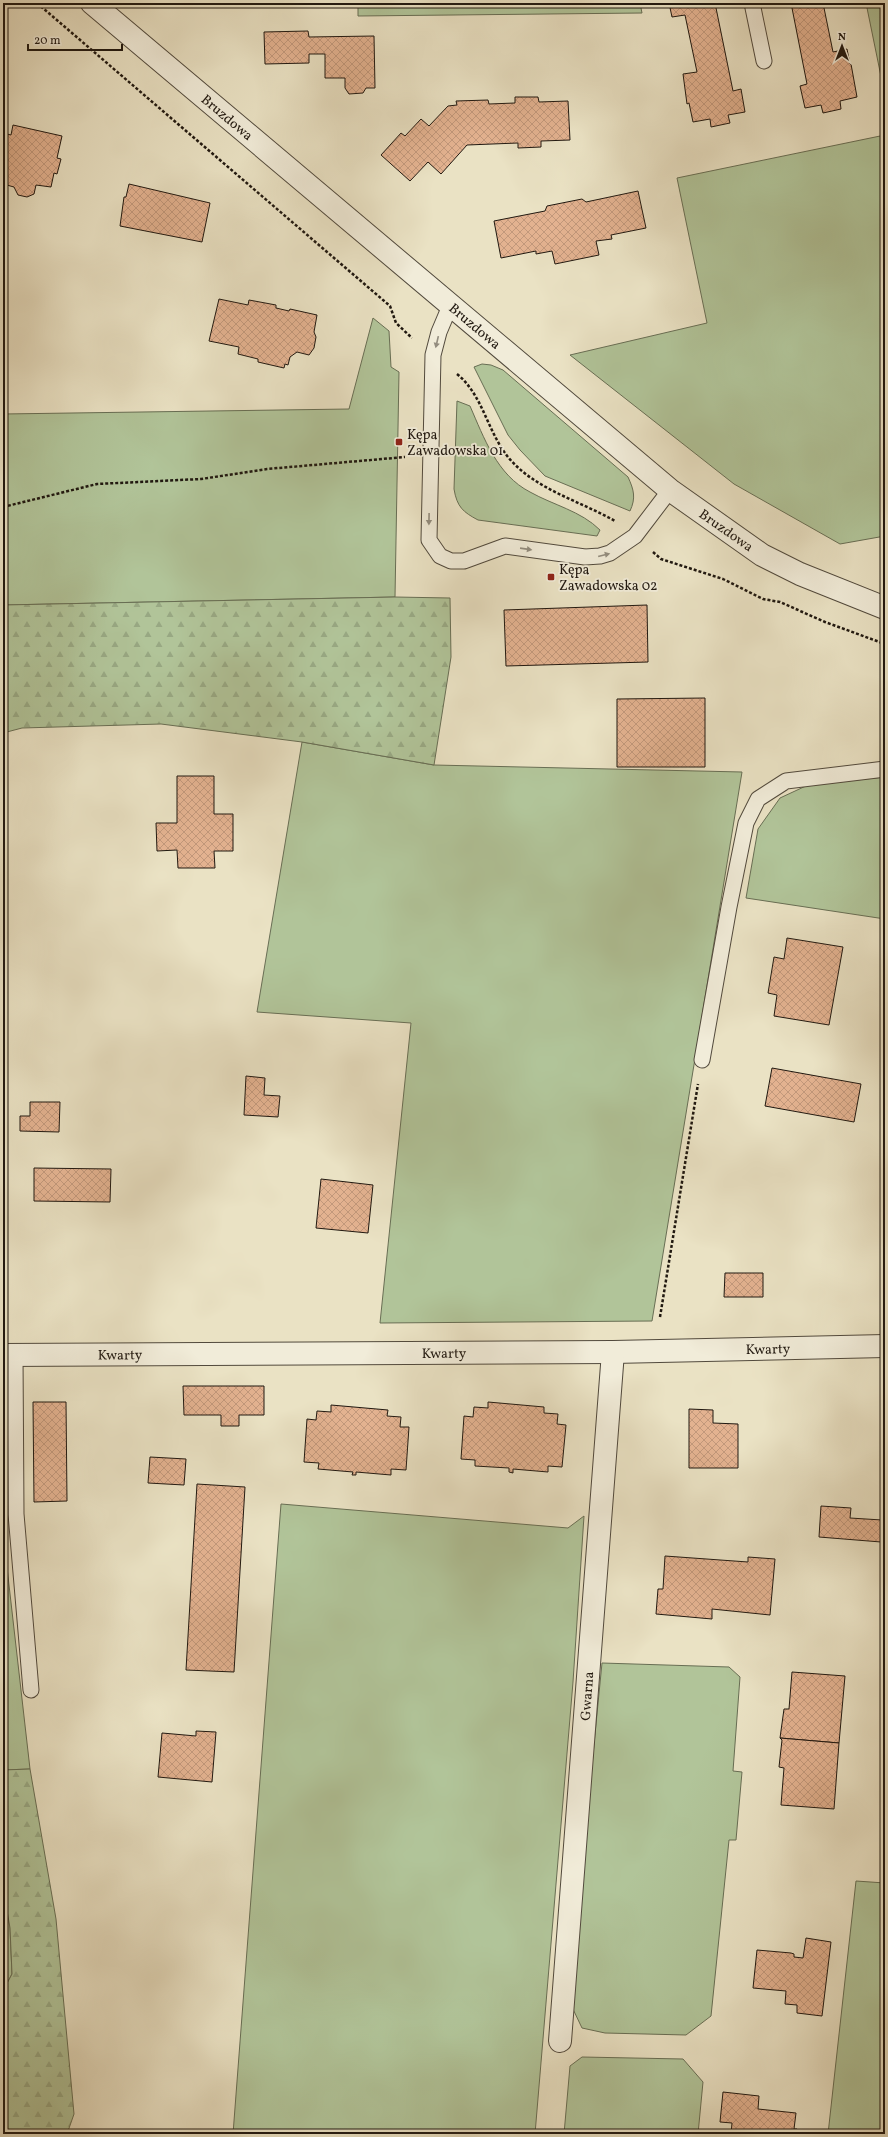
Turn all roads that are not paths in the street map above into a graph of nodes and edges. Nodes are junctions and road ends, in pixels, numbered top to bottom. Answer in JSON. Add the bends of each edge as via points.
{"nodes":[{"id":1,"x":92,"y":3,"type":"edge"},
{"id":2,"x":752,"y":3,"type":"edge"},
{"id":3,"x":764,"y":61,"type":"dead end"},
{"id":4,"x":450,"y":306,"type":"junction"},
{"id":5,"x":670,"y":490,"type":"junction"},
{"id":6,"x":885,"y":608,"type":"edge"},
{"id":7,"x":885,"y":769,"type":"edge"},
{"id":8,"x":702,"y":1060,"type":"road end"},
{"id":9,"x":885,"y":1346,"type":"edge"},
{"id":10,"x":613,"y":1352,"type":"junction"},
{"id":11,"x":9,"y":1355,"type":"edge"},
{"id":12,"x":31,"y":1690,"type":"dead end"},
{"id":13,"x":560,"y":2041,"type":"dead end"}],
"edges":[{"from":1,"to":4,"type":"street","name":"Bruzdowa"},
{"from":2,"to":3,"type":"lane"},
{"from":4,"to":5,"type":"street","name":"Bruzdowa"},
{"from":4,"to":5,"type":"lane","one_way":true,"via":[[433,355],[429,540],[440,556],[451,561],[464,561],[505,546],[585,557],[610,554],[636,536]]},
{"from":5,"to":6,"type":"street","name":"Bruzdowa","via":[[762,555],[800,574]]},
{"from":7,"to":8,"type":"lane","via":[[786,781],[758,799],[746,823]]},
{"from":9,"to":10,"type":"street","name":"Kwarty"},
{"from":10,"to":11,"type":"street","name":"Kwarty"},
{"from":10,"to":13,"type":"street","name":"Gwarna"},
{"from":11,"to":12,"type":"lane","via":[[16,1514]]}]}
